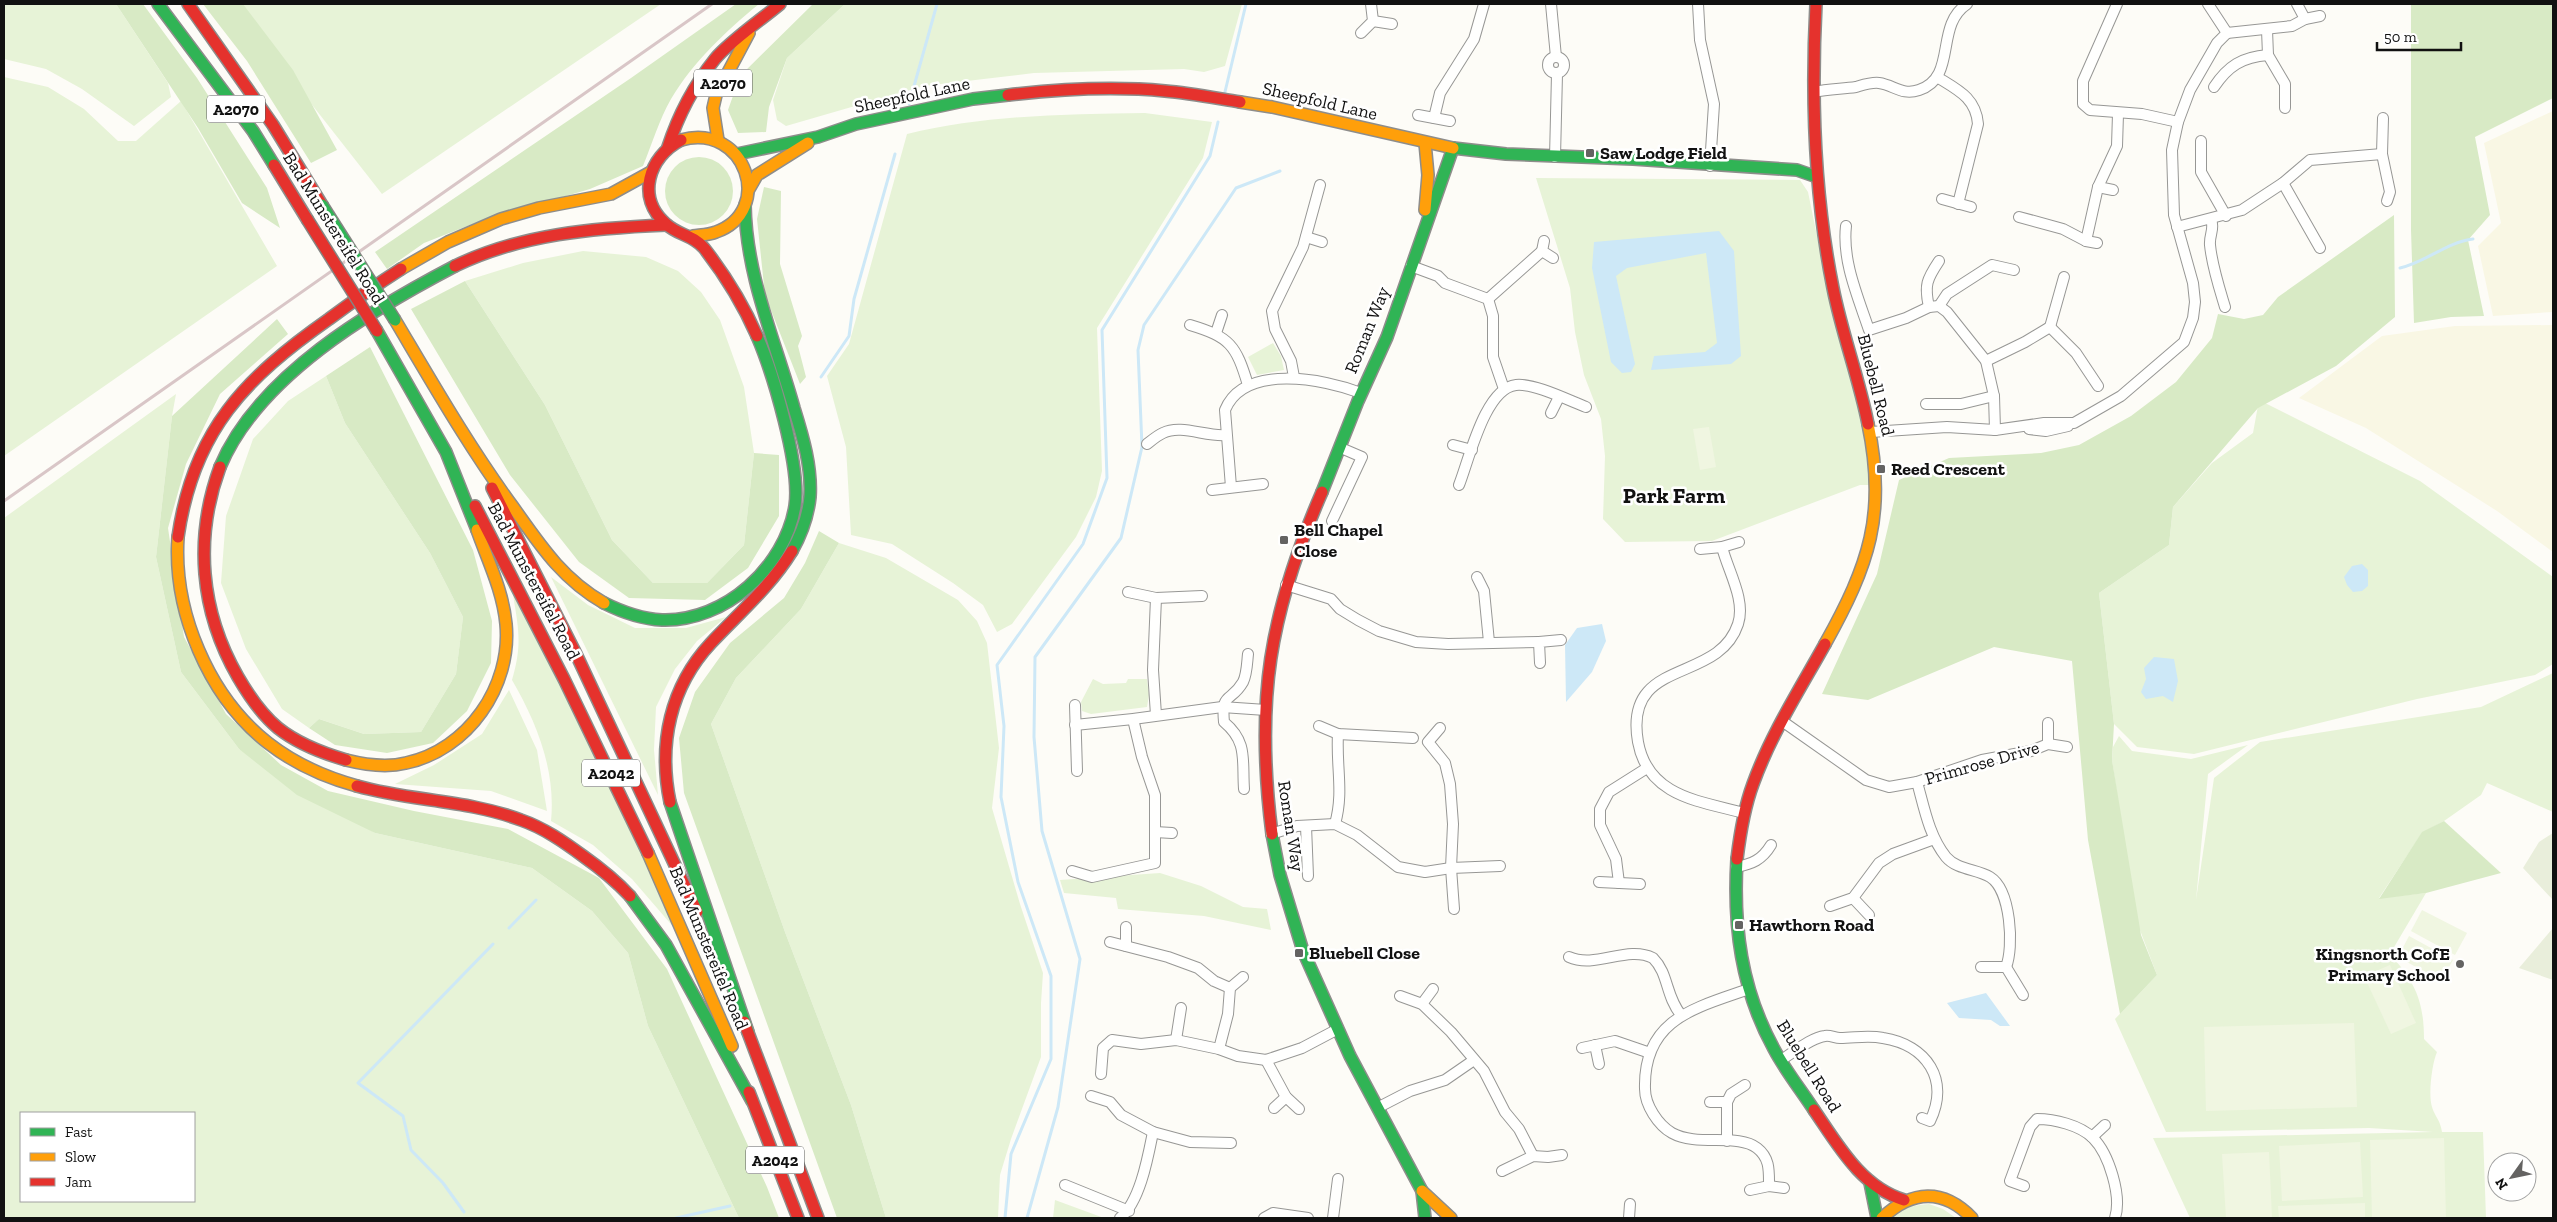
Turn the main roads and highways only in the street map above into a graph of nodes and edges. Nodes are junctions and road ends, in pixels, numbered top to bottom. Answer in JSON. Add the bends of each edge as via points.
{"nodes":[{"id":1,"x":158,"y":4,"type":"edge"},
{"id":2,"x":188,"y":4,"type":"edge"},
{"id":3,"x":780,"y":4,"type":"edge"},
{"id":4,"x":1816,"y":4,"type":"edge"},
{"id":5,"x":751,"y":30,"type":"junction"},
{"id":6,"x":818,"y":137,"type":"junction"},
{"id":7,"x":718,"y":140,"type":"junction"},
{"id":8,"x":1425,"y":143,"type":"junction"},
{"id":9,"x":668,"y":147,"type":"junction"},
{"id":10,"x":1453,"y":148,"type":"junction"},
{"id":11,"x":737,"y":154,"type":"junction"},
{"id":12,"x":651,"y":172,"type":"junction"},
{"id":13,"x":1817,"y":177,"type":"junction"},
{"id":14,"x":749,"y":189,"type":"junction"},
{"id":15,"x":746,"y":205,"type":"junction"},
{"id":16,"x":1425,"y":224,"type":"junction"},
{"id":17,"x":666,"y":225,"type":"junction"},
{"id":18,"x":693,"y":236,"type":"junction"},
{"id":19,"x":447,"y":454,"type":"junction"},
{"id":20,"x":474,"y":454,"type":"junction"},
{"id":21,"x":748,"y":1032,"type":"junction"},
{"id":22,"x":752,"y":1102,"type":"junction"},
{"id":23,"x":1870,"y":1183,"type":"junction"},
{"id":24,"x":1422,"y":1192,"type":"junction"},
{"id":25,"x":1904,"y":1200,"type":"junction"},
{"id":26,"x":798,"y":1218,"type":"edge"},
{"id":27,"x":818,"y":1218,"type":"edge"},
{"id":28,"x":1425,"y":1218,"type":"edge"},
{"id":29,"x":1451,"y":1218,"type":"edge"},
{"id":30,"x":1877,"y":1218,"type":"edge"},
{"id":31,"x":1882,"y":1218,"type":"edge"},
{"id":32,"x":1972,"y":1218,"type":"edge"}],
"edges":[{"from":1,"to":19,"type":"main road","name":"Bad Munstereifel Road","number":"A2070","bridge":true,"via":[[253,131],[377,331]]},
{"from":2,"to":20,"type":"main road","name":"Bad Munstereifel Road","number":"A2070","bridge":true,"via":[[274,125]]},
{"from":3,"to":5,"type":"main road","number":"A2070"},
{"from":4,"to":13,"type":"main road","name":"Bluebell Road","via":[[1814,92]]},
{"from":5,"to":7,"type":"main road","number":"A2070","via":[[716,95],[713,108]]},
{"from":5,"to":9,"type":"main road","number":"A2070","via":[[716,58],[687,103]]},
{"from":6,"to":8,"type":"main road","name":"Sheepfold Lane","via":[[856,124],[973,99],[1064,89],[1133,89],[1166,90],[1272,107]]},
{"from":6,"to":11,"type":"main road","name":"Sheepfold Lane"},
{"from":6,"to":14,"type":"main road","name":"Sheepfold Lane","via":[[757,175]]},
{"from":7,"to":9,"type":"main road","via":[[692,137]]},
{"from":7,"to":11,"type":"main road"},
{"from":8,"to":10,"type":"main road","name":"Sheepfold Lane"},
{"from":8,"to":16,"type":"main road","name":"Roman Way","via":[[1428,175]]},
{"from":9,"to":12,"type":"main road","via":[[657,158]]},
{"from":10,"to":13,"type":"main road","name":"Sheepfold Lane","via":[[1797,170]]},
{"from":10,"to":16,"type":"main road","name":"Roman Way"},
{"from":11,"to":14,"type":"main road","via":[[748,176]]},
{"from":12,"to":17,"type":"main road","via":[[648,186],[650,201]]},
{"from":12,"to":22,"type":"main road","via":[[612,193],[530,210],[457,238],[385,281],[272,361],[244,388],[218,421],[198,459],[184,506],[178,579],[191,630],[212,672],[233,706],[264,740],[313,772],[372,792],[512,816],[559,839],[599,867],[635,901],[657,928]]},
{"from":13,"to":23,"type":"main road","name":"Bluebell Road","via":[[1833,291],[1872,432],[1876,502],[1867,557],[1855,589],[1766,750],[1744,814],[1736,867],[1735,920],[1749,989],[1768,1038],[1845,1153]]},
{"from":14,"to":15,"type":"main road"},
{"from":15,"to":18,"type":"main road","via":[[739,216],[719,233]]},
{"from":15,"to":21,"type":"main road","via":[[745,227],[751,270],[789,391],[810,474],[808,510],[793,552],[769,586],[710,644],[683,680],[668,720],[663,758],[670,804]]},
{"from":16,"to":24,"type":"main road","name":"Roman Way","via":[[1386,338],[1304,532],[1286,585],[1278,614],[1266,710],[1264,770],[1271,834],[1285,894],[1313,980]]},
{"from":17,"to":18,"type":"main road","via":[[679,233]]},
{"from":17,"to":19,"type":"main road","via":[[602,228],[486,252],[431,278],[348,330],[289,375],[247,421],[220,466],[205,525],[203,574],[220,641],[236,675],[266,717],[294,740],[337,758],[367,765],[399,766],[436,754],[459,737],[493,696],[506,654],[506,624],[494,575]]},
{"from":18,"to":20,"type":"main road","via":[[744,308],[776,396],[795,481],[793,513],[780,549],[759,578],[730,602],[693,616],[662,620],[630,614],[605,604],[580,589],[553,563]]},
{"from":19,"to":22,"type":"main road","name":"Bad Munstereifel Road","number":"A2042","via":[[556,660],[615,781],[708,984]]},
{"from":20,"to":21,"type":"main road","name":"Bad Munstereifel Road","number":"A2042","via":[[634,773]]},
{"from":21,"to":27,"type":"main road","name":"Bad Munstereifel Road","number":"A2042"},
{"from":22,"to":26,"type":"main road","name":"Bad Munstereifel Road","number":"A2042"},
{"from":23,"to":25,"type":"main road","name":"Bluebell Road","via":[[1887,1196]]},
{"from":23,"to":30,"type":"main road","name":"Bluebell Road"},
{"from":24,"to":28,"type":"main road","name":"Roman Way"},
{"from":24,"to":29,"type":"main road","name":"Roman Way"},
{"from":25,"to":31,"type":"main road"},
{"from":25,"to":32,"type":"main road","via":[[1928,1195],[1943,1197]]}]}
